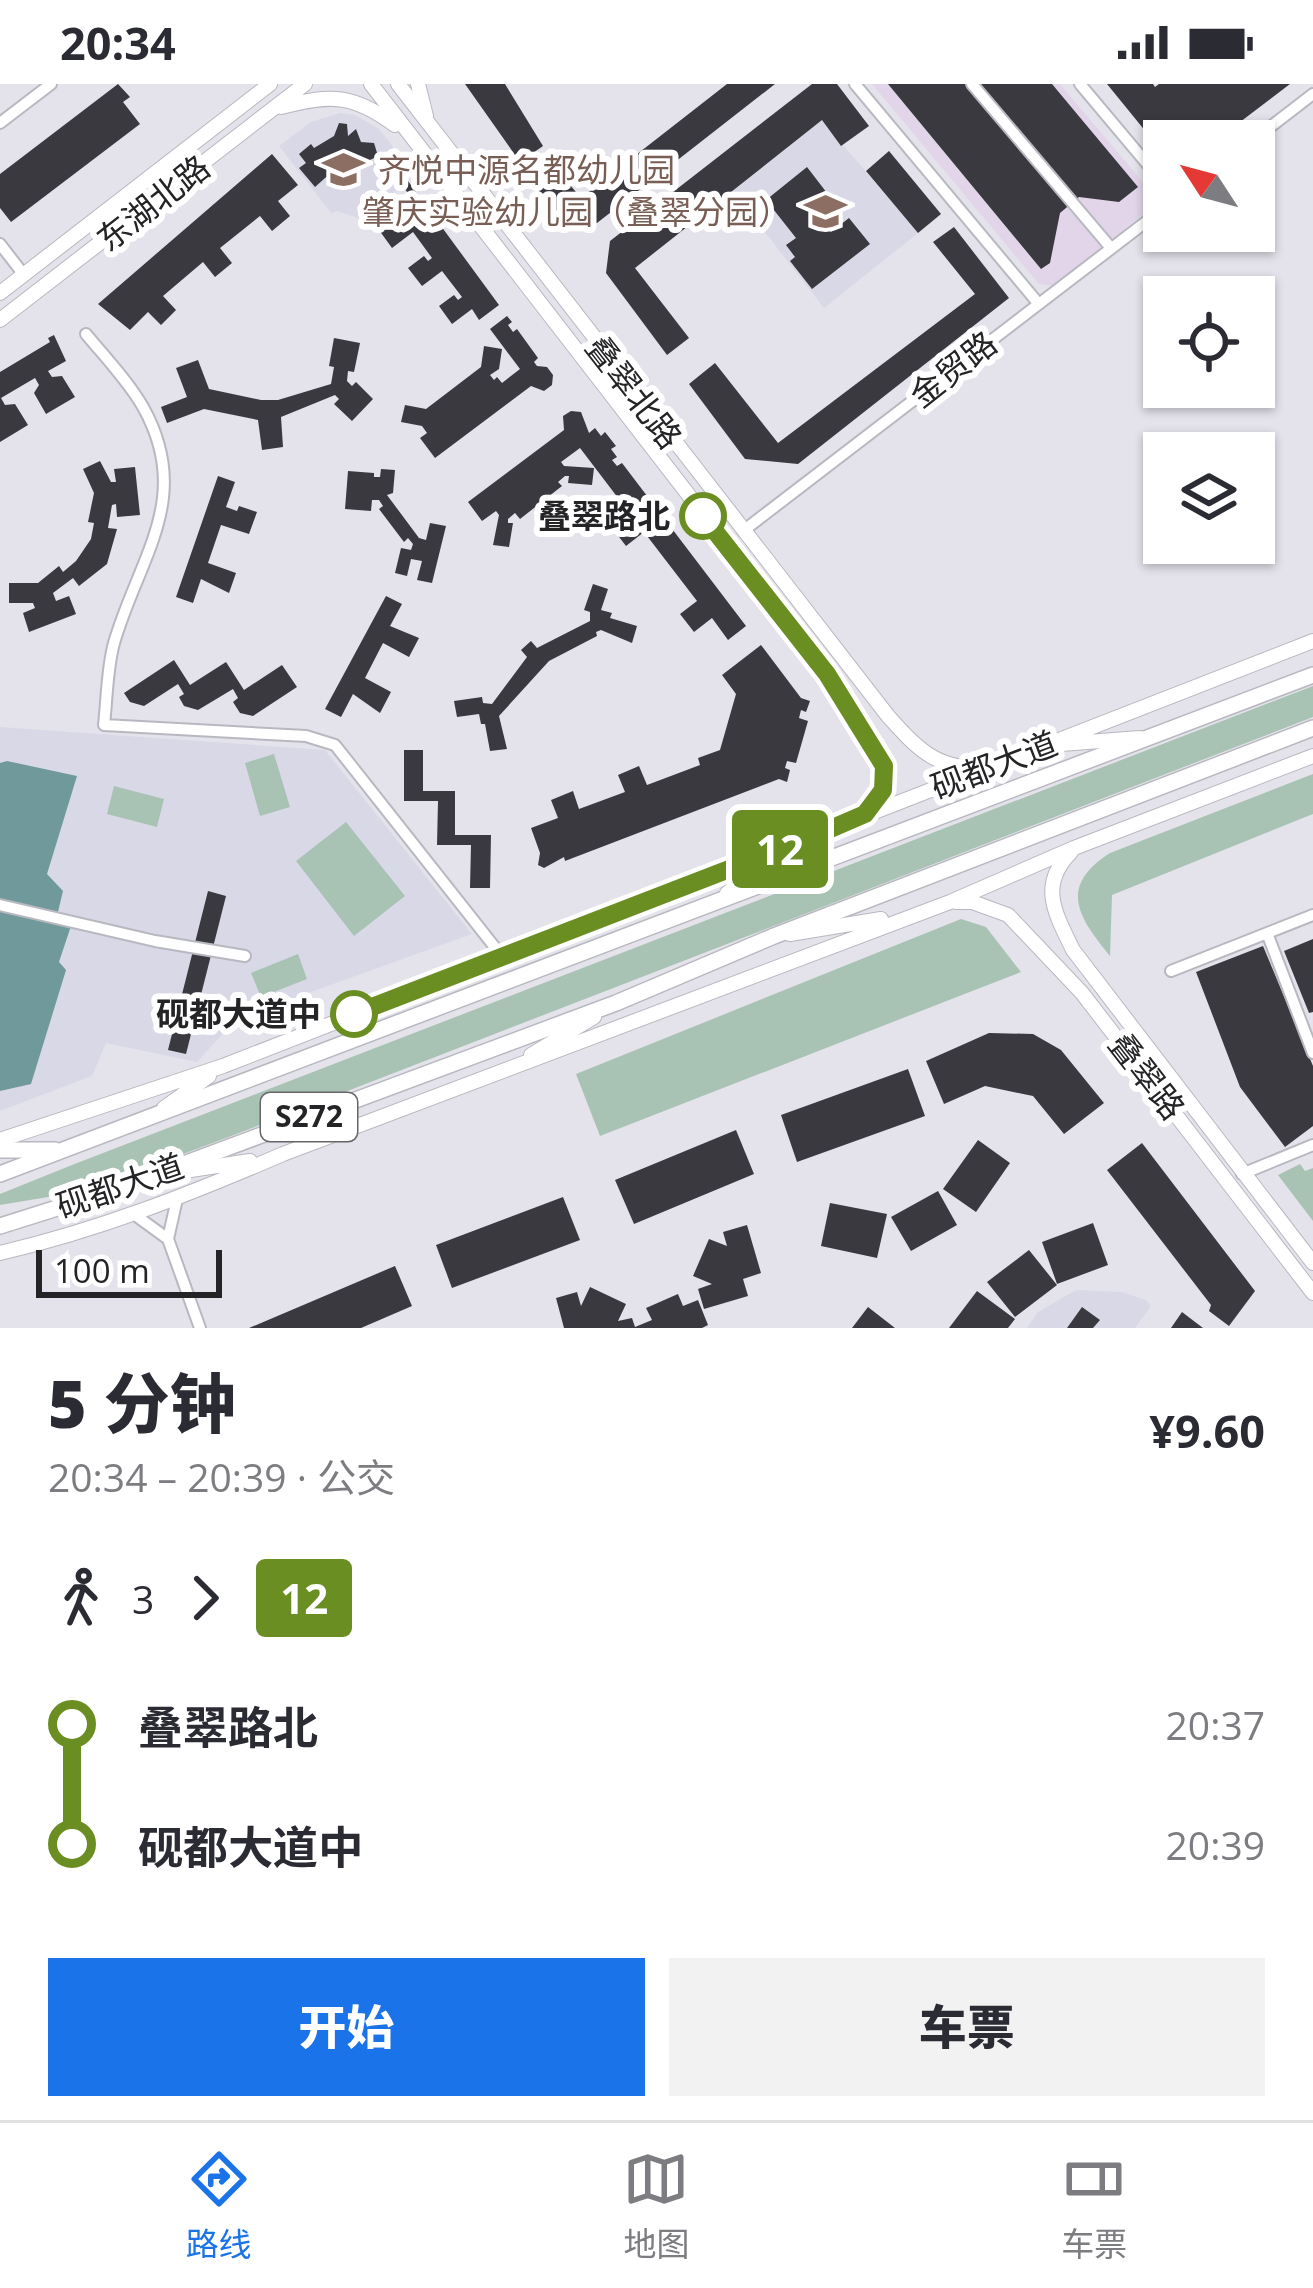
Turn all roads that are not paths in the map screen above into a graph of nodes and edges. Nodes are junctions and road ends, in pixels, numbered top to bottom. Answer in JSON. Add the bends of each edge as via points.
{"nodes":[{"id":1,"x":51,"y":84,"type":"edge"},
{"id":2,"x":270,"y":84,"type":"edge"},
{"id":3,"x":305,"y":84,"type":"edge"},
{"id":4,"x":371,"y":84,"type":"edge"},
{"id":5,"x":398,"y":84,"type":"edge"},
{"id":6,"x":418,"y":84,"type":"edge"},
{"id":7,"x":855,"y":84,"type":"edge"},
{"id":8,"x":972,"y":84,"type":"edge"},
{"id":9,"x":1080,"y":84,"type":"edge"},
{"id":10,"x":1313,"y":94,"type":"edge"},
{"id":11,"x":273,"y":109,"type":"junction"},
{"id":12,"x":427,"y":121,"type":"junction"},
{"id":13,"x":0,"y":123,"type":"edge"},
{"id":14,"x":1275,"y":123,"type":"edge"},
{"id":15,"x":409,"y":135,"type":"junction"},
{"id":16,"x":1143,"y":159,"type":"edge"},
{"id":17,"x":1143,"y":224,"type":"edge"},
{"id":18,"x":0,"y":244,"type":"edge"},
{"id":19,"x":1111,"y":248,"type":"junction"},
{"id":20,"x":24,"y":275,"type":"junction"},
{"id":21,"x":0,"y":293,"type":"edge"},
{"id":22,"x":1038,"y":303,"type":"junction"},
{"id":23,"x":0,"y":320,"type":"edge"},
{"id":24,"x":86,"y":334,"type":"dead end"},
{"id":25,"x":743,"y":531,"type":"junction"},
{"id":26,"x":1313,"y":641,"type":"edge"},
{"id":27,"x":1313,"y":674,"type":"edge"},
{"id":28,"x":888,"y":716,"type":"junction"},
{"id":29,"x":862,"y":725,"type":"junction"},
{"id":30,"x":1313,"y":728,"type":"edge"},
{"id":31,"x":1151,"y":737,"type":"junction"},
{"id":32,"x":1046,"y":746,"type":"junction"},
{"id":33,"x":1313,"y":756,"type":"edge"},
{"id":34,"x":988,"y":768,"type":"junction"},
{"id":35,"x":865,"y":814,"type":"junction"},
{"id":36,"x":807,"y":839,"type":"junction"},
{"id":37,"x":1074,"y":848,"type":"junction"},
{"id":38,"x":950,"y":902,"type":"junction"},
{"id":39,"x":711,"y":904,"type":"junction"},
{"id":40,"x":0,"y":905,"type":"edge"},
{"id":41,"x":910,"y":915,"type":"junction"},
{"id":42,"x":1313,"y":915,"type":"edge"},
{"id":43,"x":1267,"y":933,"type":"junction"},
{"id":44,"x":773,"y":936,"type":"junction"},
{"id":45,"x":1073,"y":950,"type":"junction"},
{"id":46,"x":502,"y":955,"type":"junction"},
{"id":47,"x":245,"y":956,"type":"dead end"},
{"id":48,"x":1048,"y":958,"type":"junction"},
{"id":49,"x":1171,"y":971,"type":"dead end"},
{"id":50,"x":616,"y":1003,"type":"junction"},
{"id":51,"x":1308,"y":1024,"type":"edge"},
{"id":52,"x":1313,"y":1053,"type":"edge"},
{"id":53,"x":224,"y":1066,"type":"junction"},
{"id":54,"x":501,"y":1074,"type":"junction"},
{"id":55,"x":143,"y":1123,"type":"junction"},
{"id":56,"x":0,"y":1140,"type":"edge"},
{"id":57,"x":1313,"y":1145,"type":"edge"},
{"id":58,"x":0,"y":1150,"type":"edge"},
{"id":59,"x":70,"y":1150,"type":"junction"},
{"id":60,"x":283,"y":1154,"type":"junction"},
{"id":61,"x":0,"y":1174,"type":"edge"},
{"id":62,"x":1242,"y":1174,"type":"junction"},
{"id":63,"x":154,"y":1175,"type":"junction"},
{"id":64,"x":177,"y":1199,"type":"junction"},
{"id":65,"x":135,"y":1215,"type":"junction"},
{"id":66,"x":0,"y":1225,"type":"edge"},
{"id":67,"x":168,"y":1239,"type":"junction"},
{"id":68,"x":0,"y":1253,"type":"edge"},
{"id":69,"x":1313,"y":1263,"type":"edge"},
{"id":70,"x":1313,"y":1293,"type":"edge"},
{"id":71,"x":200,"y":1328,"type":"edge"}],
"edges":[{"from":1,"to":13,"type":"street"},
{"from":2,"to":20,"type":"main road","name":"东湖北路"},
{"from":3,"to":11,"type":"main road","name":"东湖北路"},
{"from":4,"to":15,"type":"main road","name":"叠翠北路"},
{"from":5,"to":12,"type":"main road","name":"叠翠北路"},
{"from":6,"to":12,"type":"main road"},
{"from":7,"to":22,"type":"street"},
{"from":8,"to":19,"type":"street"},
{"from":9,"to":16,"type":"street"},
{"from":10,"to":14,"type":"street"},
{"from":11,"to":15,"type":"main road","via":[[341,99],[376,110]]},
{"from":11,"to":23,"type":"main road","name":"东湖北路"},
{"from":12,"to":15,"type":"main road"},
{"from":12,"to":25,"type":"main road","name":"叠翠北路"},
{"from":15,"to":29,"type":"main road","name":"叠翠北路"},
{"from":17,"to":19,"type":"street","name":"金贸路"},
{"from":18,"to":20,"type":"street"},
{"from":19,"to":22,"type":"street","name":"金贸路"},
{"from":20,"to":21,"type":"main road","name":"东湖北路"},
{"from":22,"to":25,"type":"street","name":"金贸路"},
{"from":24,"to":46,"type":"street","via":[[142,406],[165,482],[153,549],[112,648],[104,725],[307,736],[335,745]]},
{"from":25,"to":28,"type":"main road","name":"叠翠北路"},
{"from":26,"to":32,"type":"main road","name":"砚都大道"},
{"from":27,"to":31,"type":"main road","name":"砚都大道","number":"S272"},
{"from":28,"to":29,"type":"main road","via":[[878,731]]},
{"from":28,"to":34,"type":"main road","name":"叠翠北路","via":[[929,758]]},
{"from":29,"to":35,"type":"main road","name":"叠翠北路","via":[[886,776]]},
{"from":30,"to":44,"type":"main road","name":"砚都大道","number":"S272"},
{"from":31,"to":32,"type":"main road"},
{"from":31,"to":39,"type":"main road","name":"砚都大道","number":"S272"},
{"from":32,"to":34,"type":"main road","name":"砚都大道"},
{"from":33,"to":37,"type":"main road","name":"砚都大道"},
{"from":34,"to":35,"type":"main road","name":"砚都大道"},
{"from":35,"to":36,"type":"main road","name":"砚都大道"},
{"from":36,"to":39,"type":"main road"},
{"from":36,"to":46,"type":"main road","name":"砚都大道"},
{"from":37,"to":38,"type":"main road","name":"砚都大道"},
{"from":37,"to":45,"type":"main road","name":"叠翠路","via":[[1049,896]]},
{"from":38,"to":41,"type":"main road","name":"砚都大道"},
{"from":38,"to":48,"type":"main road","name":"叠翠路","via":[[1008,915]]},
{"from":39,"to":55,"type":"main road","name":"砚都大道","number":"S272"},
{"from":40,"to":47,"type":"street"},
{"from":41,"to":44,"type":"main road"},
{"from":41,"to":54,"type":"main road","name":"砚都大道"},
{"from":42,"to":43,"type":"street"},
{"from":43,"to":49,"type":"street"},
{"from":43,"to":51,"type":"street"},
{"from":44,"to":50,"type":"main road","name":"砚都大道","number":"S272"},
{"from":45,"to":48,"type":"main road","via":[[1056,943]]},
{"from":45,"to":62,"type":"main road","name":"叠翠路"},
{"from":46,"to":53,"type":"main road","name":"砚都大道"},
{"from":48,"to":70,"type":"main road","name":"叠翠路"},
{"from":50,"to":54,"type":"main road"},
{"from":50,"to":63,"type":"main road","name":"砚都大道","number":"S272"},
{"from":51,"to":52,"type":"street"},
{"from":53,"to":55,"type":"main road"},
{"from":53,"to":56,"type":"main road","name":"砚都大道"},
{"from":54,"to":60,"type":"main road","name":"砚都大道"},
{"from":55,"to":59,"type":"main road","name":"砚都大道","number":"S272"},
{"from":57,"to":62,"type":"street"},
{"from":58,"to":59,"type":"main road"},
{"from":59,"to":61,"type":"main road","name":"砚都大道","number":"S272"},
{"from":60,"to":63,"type":"main road"},
{"from":60,"to":64,"type":"main road","name":"砚都大道"},
{"from":62,"to":69,"type":"main road","name":"叠翠路"},
{"from":63,"to":66,"type":"main road","name":"砚都大道","number":"S272"},
{"from":64,"to":65,"type":"main road","name":"砚都大道"},
{"from":64,"to":67,"type":"street"},
{"from":65,"to":67,"type":"street"},
{"from":65,"to":68,"type":"main road","name":"砚都大道"},
{"from":67,"to":71,"type":"street"}]}
